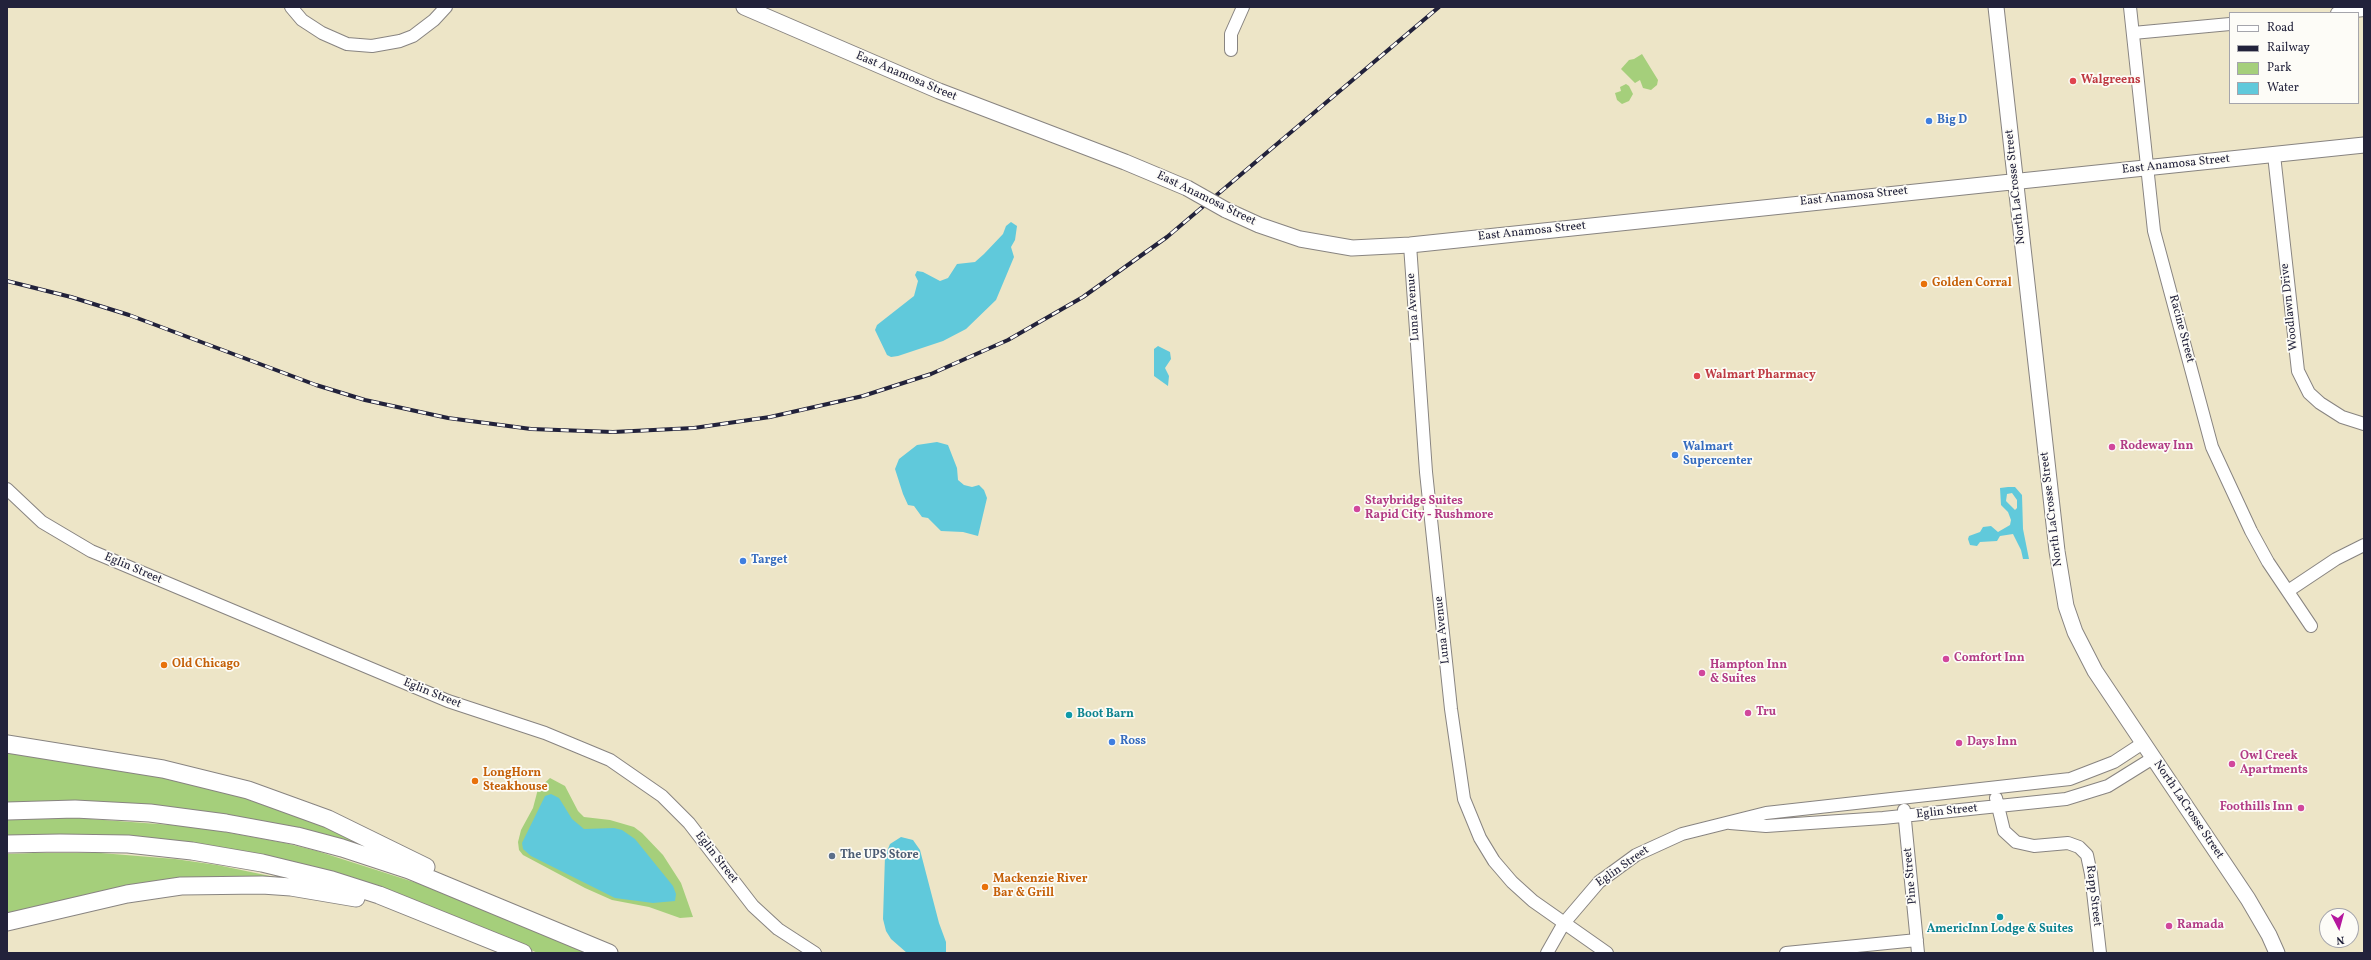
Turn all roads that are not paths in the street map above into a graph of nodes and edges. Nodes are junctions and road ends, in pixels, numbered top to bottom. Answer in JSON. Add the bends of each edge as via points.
{"nodes":[{"id":1,"x":291,"y":7,"type":"edge"},
{"id":2,"x":446,"y":7,"type":"edge"},
{"id":3,"x":744,"y":7,"type":"edge"},
{"id":4,"x":1244,"y":7,"type":"edge"},
{"id":5,"x":1996,"y":7,"type":"edge"},
{"id":6,"x":2130,"y":7,"type":"edge"},
{"id":7,"x":2364,"y":10,"type":"edge"},
{"id":8,"x":2346,"y":12,"type":"edge"},
{"id":9,"x":2229,"y":24,"type":"edge"},
{"id":10,"x":2133,"y":33,"type":"junction"},
{"id":11,"x":1231,"y":50,"type":"dead end"},
{"id":12,"x":2364,"y":145,"type":"edge"},
{"id":13,"x":2274,"y":155,"type":"junction"},
{"id":14,"x":2147,"y":168,"type":"junction"},
{"id":15,"x":2015,"y":180,"type":"junction"},
{"id":16,"x":1410,"y":245,"type":"junction"},
{"id":17,"x":2364,"y":424,"type":"edge"},
{"id":18,"x":7,"y":489,"type":"edge"},
{"id":19,"x":2364,"y":545,"type":"edge"},
{"id":20,"x":2288,"y":591,"type":"junction"},
{"id":21,"x":2312,"y":626,"type":"dead end"},
{"id":22,"x":2143,"y":743,"type":"junction"},
{"id":23,"x":7,"y":744,"type":"edge"},
{"id":24,"x":2154,"y":758,"type":"junction"},
{"id":25,"x":1995,"y":789,"type":"junction"},
{"id":26,"x":1903,"y":799,"type":"junction"},
{"id":27,"x":1998,"y":806,"type":"junction"},
{"id":28,"x":7,"y":811,"type":"edge"},
{"id":29,"x":1905,"y":816,"type":"junction"},
{"id":30,"x":1730,"y":823,"type":"junction"},
{"id":31,"x":7,"y":844,"type":"edge"},
{"id":32,"x":7,"y":922,"type":"edge"},
{"id":33,"x":1564,"y":922,"type":"junction"},
{"id":34,"x":539,"y":924,"type":"junction"},
{"id":35,"x":1917,"y":940,"type":"junction"},
{"id":36,"x":511,"y":953,"type":"edge"},
{"id":37,"x":523,"y":953,"type":"edge"},
{"id":38,"x":609,"y":953,"type":"edge"},
{"id":39,"x":815,"y":953,"type":"edge"},
{"id":40,"x":1547,"y":953,"type":"edge"},
{"id":41,"x":1607,"y":953,"type":"edge"},
{"id":42,"x":1786,"y":953,"type":"edge"},
{"id":43,"x":1918,"y":953,"type":"edge"},
{"id":44,"x":2100,"y":953,"type":"edge"},
{"id":45,"x":2277,"y":953,"type":"edge"}],
"edges":[{"from":1,"to":2,"type":"street","via":[[302,20],[322,33],[347,44],[372,46],[412,36],[434,20]]},
{"from":3,"to":16,"type":"main road","name":"East Anamosa Street","bridge":true,"via":[[939,91],[1187,188],[1259,225],[1300,239],[1352,248]]},
{"from":4,"to":11,"type":"street","via":[[1231,34]]},
{"from":5,"to":15,"type":"main road","name":"North LaCrosse Street"},
{"from":6,"to":10,"type":"street","name":"Racine Street"},
{"from":7,"to":8,"type":"street"},
{"from":9,"to":10,"type":"street"},
{"from":10,"to":14,"type":"street","name":"Racine Street"},
{"from":12,"to":13,"type":"main road","name":"East Anamosa Street"},
{"from":13,"to":14,"type":"main road","name":"East Anamosa Street"},
{"from":13,"to":17,"type":"street","name":"Woodlawn Drive","via":[[2298,371],[2309,393],[2320,403],[2342,417]]},
{"from":14,"to":15,"type":"main road","name":"East Anamosa Street"},
{"from":14,"to":20,"type":"street","name":"Racine Street","via":[[2154,230],[2212,447],[2251,531]]},
{"from":15,"to":16,"type":"main road","name":"East Anamosa Street"},
{"from":15,"to":22,"type":"main road","name":"North LaCrosse Street","via":[[2064,594],[2075,632],[2087,657]]},
{"from":16,"to":33,"type":"street","name":"Luna Avenue","via":[[1424,444],[1450,701],[1463,791],[1475,827],[1494,861],[1528,897]]},
{"from":18,"to":39,"type":"street","name":"Eglin Street","via":[[42,522],[91,551],[448,701],[546,732],[610,760],[662,796],[689,824],[753,906],[778,929]]},
{"from":19,"to":20,"type":"street","via":[[2336,559]]},
{"from":20,"to":21,"type":"street","name":"Racine Street"},
{"from":22,"to":24,"type":"main road","name":"North LaCrosse Street"},
{"from":22,"to":25,"type":"street","name":"Eglin Street","via":[[2114,762],[2082,776],[2059,782]]},
{"from":23,"to":34,"type":"highway","via":[[163,769],[220,782],[276,799],[352,830]]},
{"from":24,"to":27,"type":"street","name":"Eglin Street","via":[[2094,792],[2058,800]]},
{"from":24,"to":45,"type":"main road","name":"North LaCrosse Street","via":[[2248,899]]},
{"from":25,"to":26,"type":"street","name":"Eglin Street"},
{"from":25,"to":27,"type":"street","name":"Rapp Street"},
{"from":26,"to":29,"type":"street","name":"Pine Street"},
{"from":26,"to":30,"type":"street","name":"Eglin Street","via":[[1766,813]]},
{"from":27,"to":29,"type":"street","name":"Eglin Street"},
{"from":27,"to":44,"type":"street","name":"Rapp Street","via":[[2004,831],[2016,842],[2034,846],[2068,843],[2084,851],[2091,870]]},
{"from":28,"to":34,"type":"highway","via":[[75,809],[150,813],[297,836],[409,870]]},
{"from":29,"to":30,"type":"street","name":"Eglin Street","via":[[1766,826]]},
{"from":29,"to":35,"type":"street","name":"Pine Street"},
{"from":30,"to":33,"type":"street","name":"Eglin Street","via":[[1682,834],[1636,855],[1600,882]]},
{"from":31,"to":37,"type":"highway","via":[[128,844],[192,851],[262,863],[332,880],[379,895]]},
{"from":32,"to":36,"type":"highway","via":[[154,889],[208,884],[262,885],[329,892],[381,904]]},
{"from":33,"to":40,"type":"street","name":"Eglin Street"},
{"from":33,"to":41,"type":"street","name":"Luna Avenue"},
{"from":34,"to":38,"type":"highway"},
{"from":35,"to":42,"type":"street"},
{"from":35,"to":43,"type":"street","name":"Pine Street"}]}
